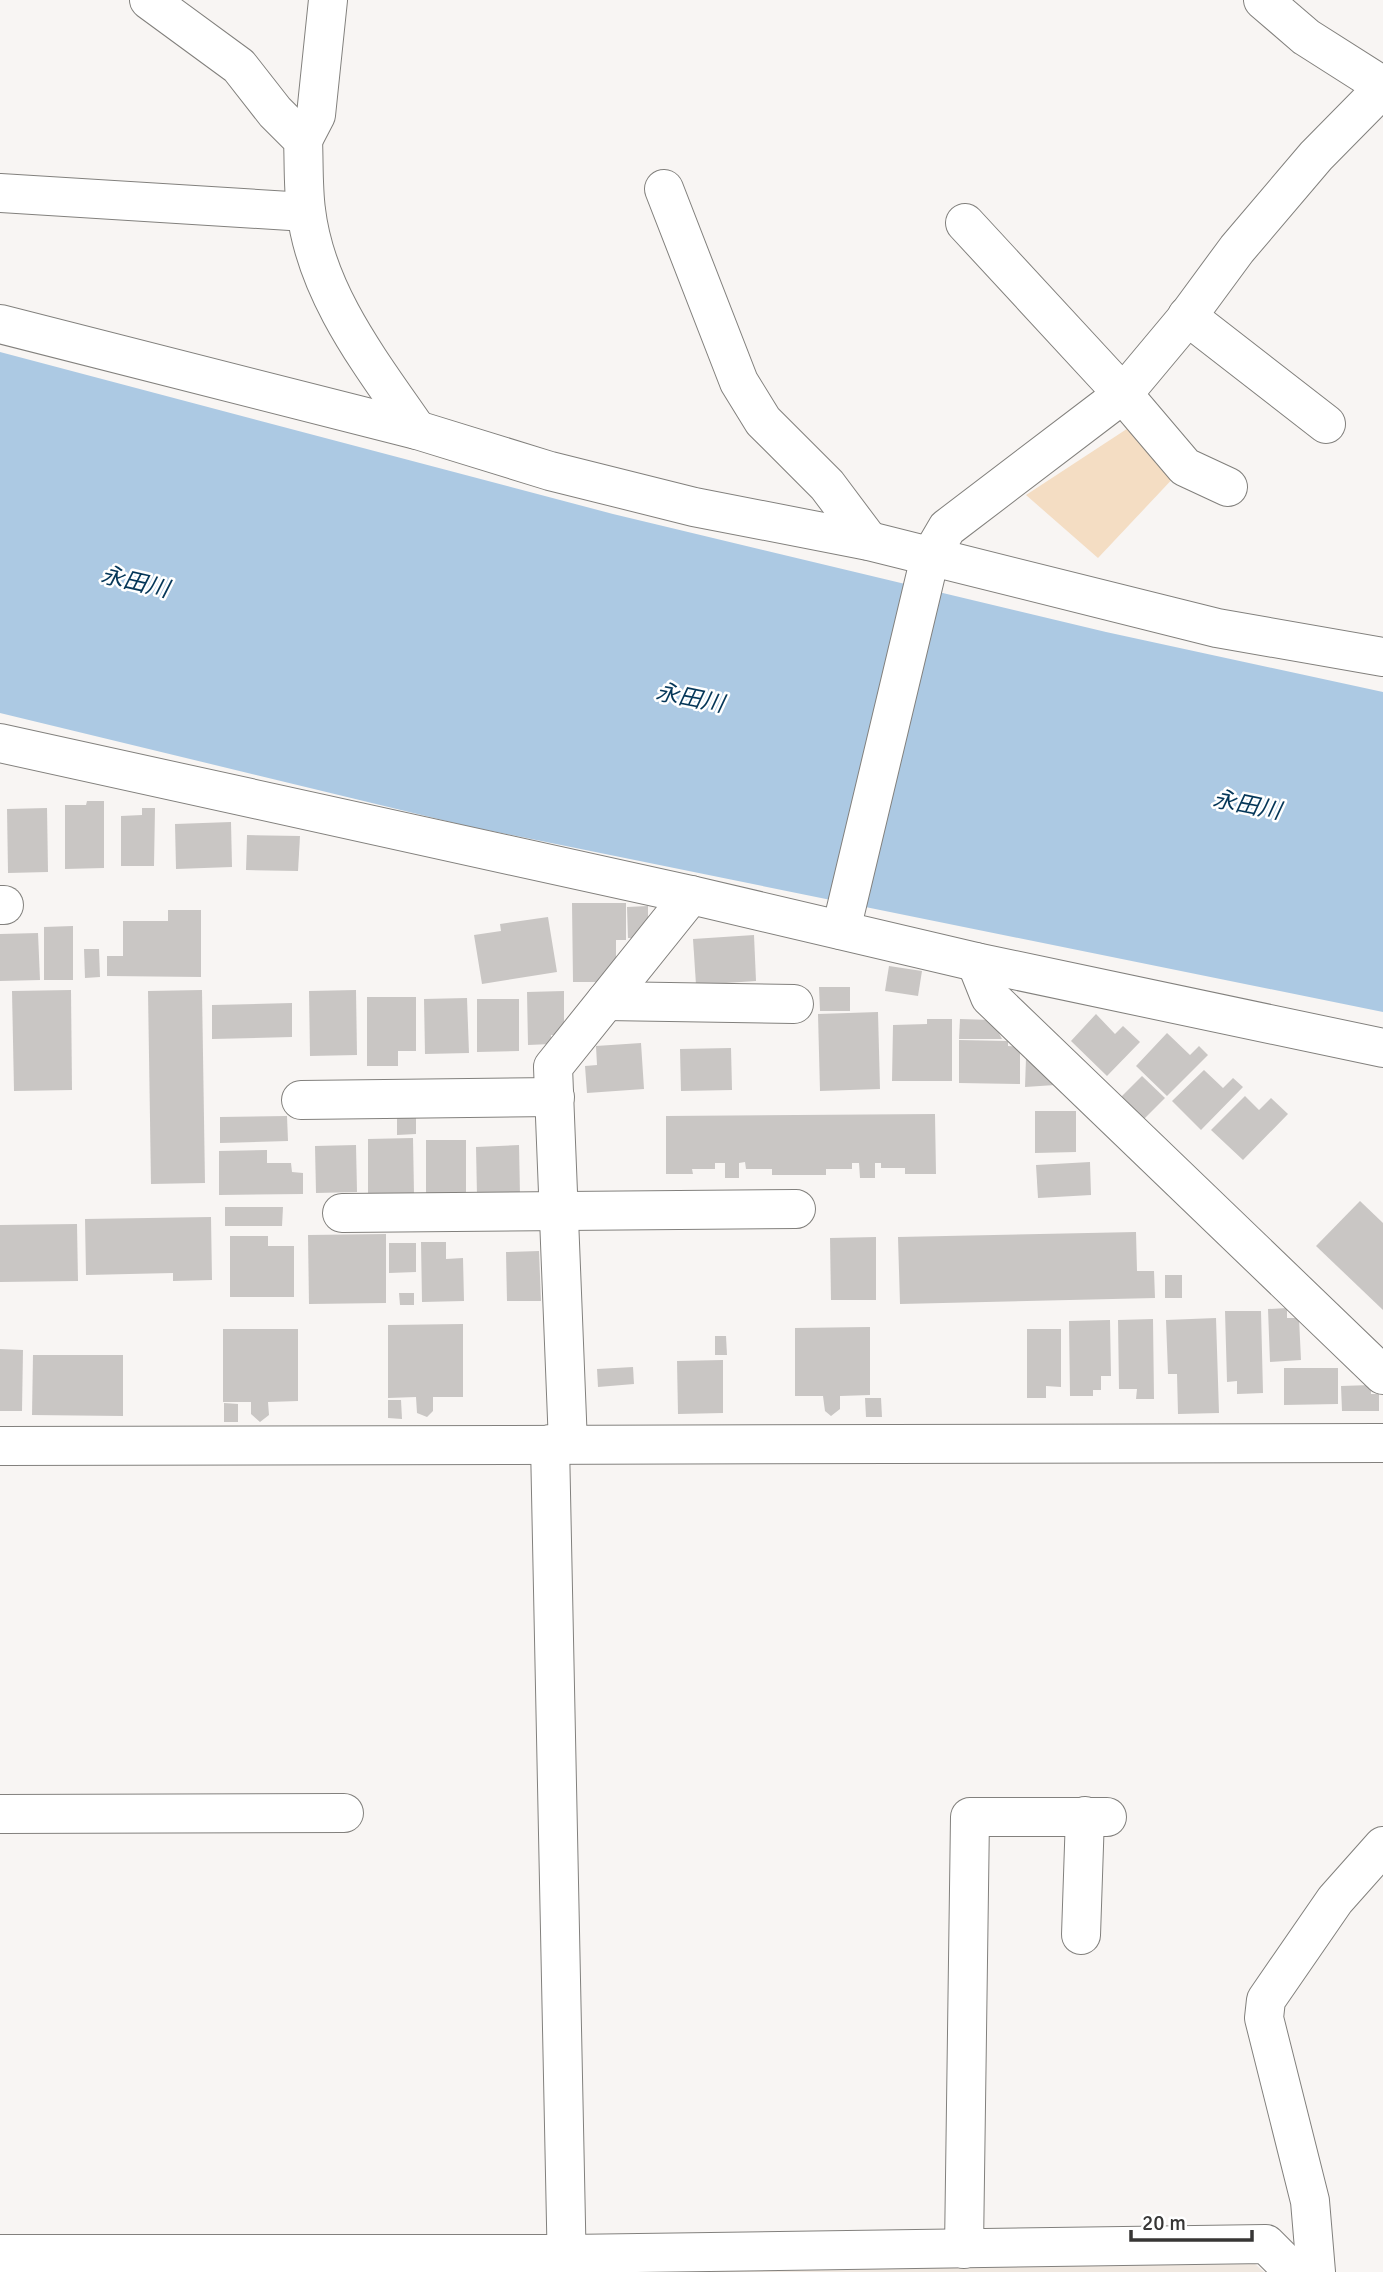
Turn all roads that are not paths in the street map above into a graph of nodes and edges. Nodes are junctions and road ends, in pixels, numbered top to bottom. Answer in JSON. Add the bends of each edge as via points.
{"nodes":[{"id":1,"x":149,"y":0,"type":"edge"},
{"id":2,"x":328,"y":0,"type":"edge"},
{"id":3,"x":1263,"y":0,"type":"edge"},
{"id":4,"x":1383,"y":87,"type":"edge"},
{"id":5,"x":303,"y":140,"type":"junction"},
{"id":6,"x":664,"y":189,"type":"dead end"},
{"id":7,"x":0,"y":193,"type":"edge"},
{"id":8,"x":306,"y":212,"type":"junction"},
{"id":9,"x":965,"y":223,"type":"dead end"},
{"id":10,"x":1188,"y":316,"type":"junction"},
{"id":11,"x":0,"y":324,"type":"edge"},
{"id":12,"x":1124,"y":394,"type":"junction"},
{"id":13,"x":1326,"y":424,"type":"dead end"},
{"id":14,"x":417,"y":430,"type":"junction"},
{"id":15,"x":1228,"y":487,"type":"dead end"},
{"id":16,"x":869,"y":541,"type":"junction"},
{"id":17,"x":928,"y":563,"type":"junction"},
{"id":18,"x":1383,"y":657,"type":"edge"},
{"id":19,"x":0,"y":743,"type":"edge"},
{"id":20,"x":691,"y":895,"type":"junction"},
{"id":21,"x":842,"y":924,"type":"junction"},
{"id":22,"x":975,"y":962,"type":"junction"},
{"id":23,"x":606,"y":1001,"type":"junction"},
{"id":24,"x":794,"y":1004,"type":"dead end"},
{"id":25,"x":1383,"y":1048,"type":"edge"},
{"id":26,"x":555,"y":1097,"type":"junction"},
{"id":27,"x":302,"y":1100,"type":"dead end"},
{"id":28,"x":796,"y":1209,"type":"dead end"},
{"id":29,"x":559,"y":1211,"type":"junction"},
{"id":30,"x":342,"y":1213,"type":"dead end"},
{"id":31,"x":1383,"y":1375,"type":"edge"},
{"id":32,"x":1383,"y":1443,"type":"edge"},
{"id":33,"x":559,"y":1444,"type":"junction"},
{"id":34,"x":0,"y":1446,"type":"edge"},
{"id":35,"x":344,"y":1813,"type":"dead end"},
{"id":36,"x":0,"y":1814,"type":"edge"},
{"id":37,"x":1383,"y":1846,"type":"edge"},
{"id":38,"x":1082,"y":1934,"type":"dead end"},
{"id":39,"x":964,"y":2249,"type":"junction"},
{"id":40,"x":0,"y":2254,"type":"edge"},
{"id":41,"x":567,"y":2263,"type":"edge"},
{"id":42,"x":1294,"y":2272,"type":"edge"},
{"id":43,"x":1317,"y":2272,"type":"edge"}],
"edges":[{"from":1,"to":5,"type":"street","via":[[239,66]]},
{"from":2,"to":5,"type":"street","via":[[316,115]]},
{"from":3,"to":4,"type":"street","via":[[1306,37]]},
{"from":4,"to":10,"type":"street","via":[[1316,156],[1237,249]]},
{"from":5,"to":8,"type":"street"},
{"from":6,"to":16,"type":"street","via":[[739,382],[763,421],[827,485]]},
{"from":7,"to":8,"type":"street"},
{"from":8,"to":14,"type":"street","via":[[327,287],[358,344]]},
{"from":9,"to":12,"type":"street"},
{"from":10,"to":12,"type":"street"},
{"from":10,"to":13,"type":"street"},
{"from":11,"to":14,"type":"street"},
{"from":12,"to":15,"type":"street","via":[[1185,467]]},
{"from":12,"to":17,"type":"street","via":[[947,528]]},
{"from":14,"to":16,"type":"street","via":[[550,471],[694,507]]},
{"from":16,"to":17,"type":"street"},
{"from":17,"to":18,"type":"street","via":[[1217,628]]},
{"from":17,"to":21,"type":"street"},
{"from":19,"to":20,"type":"street"},
{"from":20,"to":21,"type":"street"},
{"from":20,"to":23,"type":"street"},
{"from":21,"to":22,"type":"street"},
{"from":22,"to":25,"type":"street"},
{"from":22,"to":31,"type":"street","via":[[990,997]]},
{"from":23,"to":24,"type":"street"},
{"from":23,"to":26,"type":"street","via":[[553,1067]]},
{"from":26,"to":27,"type":"street"},
{"from":26,"to":29,"type":"street"},
{"from":28,"to":29,"type":"street"},
{"from":29,"to":30,"type":"street"},
{"from":29,"to":33,"type":"street"},
{"from":32,"to":33,"type":"street"},
{"from":33,"to":34,"type":"street"},
{"from":33,"to":41,"type":"street"},
{"from":35,"to":36,"type":"street"},
{"from":37,"to":43,"type":"street","via":[[1335,1900],[1266,2000],[1264,2018],[1310,2201]]},
{"from":38,"to":39,"type":"street","via":[[1096,1817],[970,1817]]},
{"from":39,"to":41,"type":"street"},
{"from":39,"to":42,"type":"street","via":[[1266,2244]]},
{"from":40,"to":41,"type":"street"}]}
